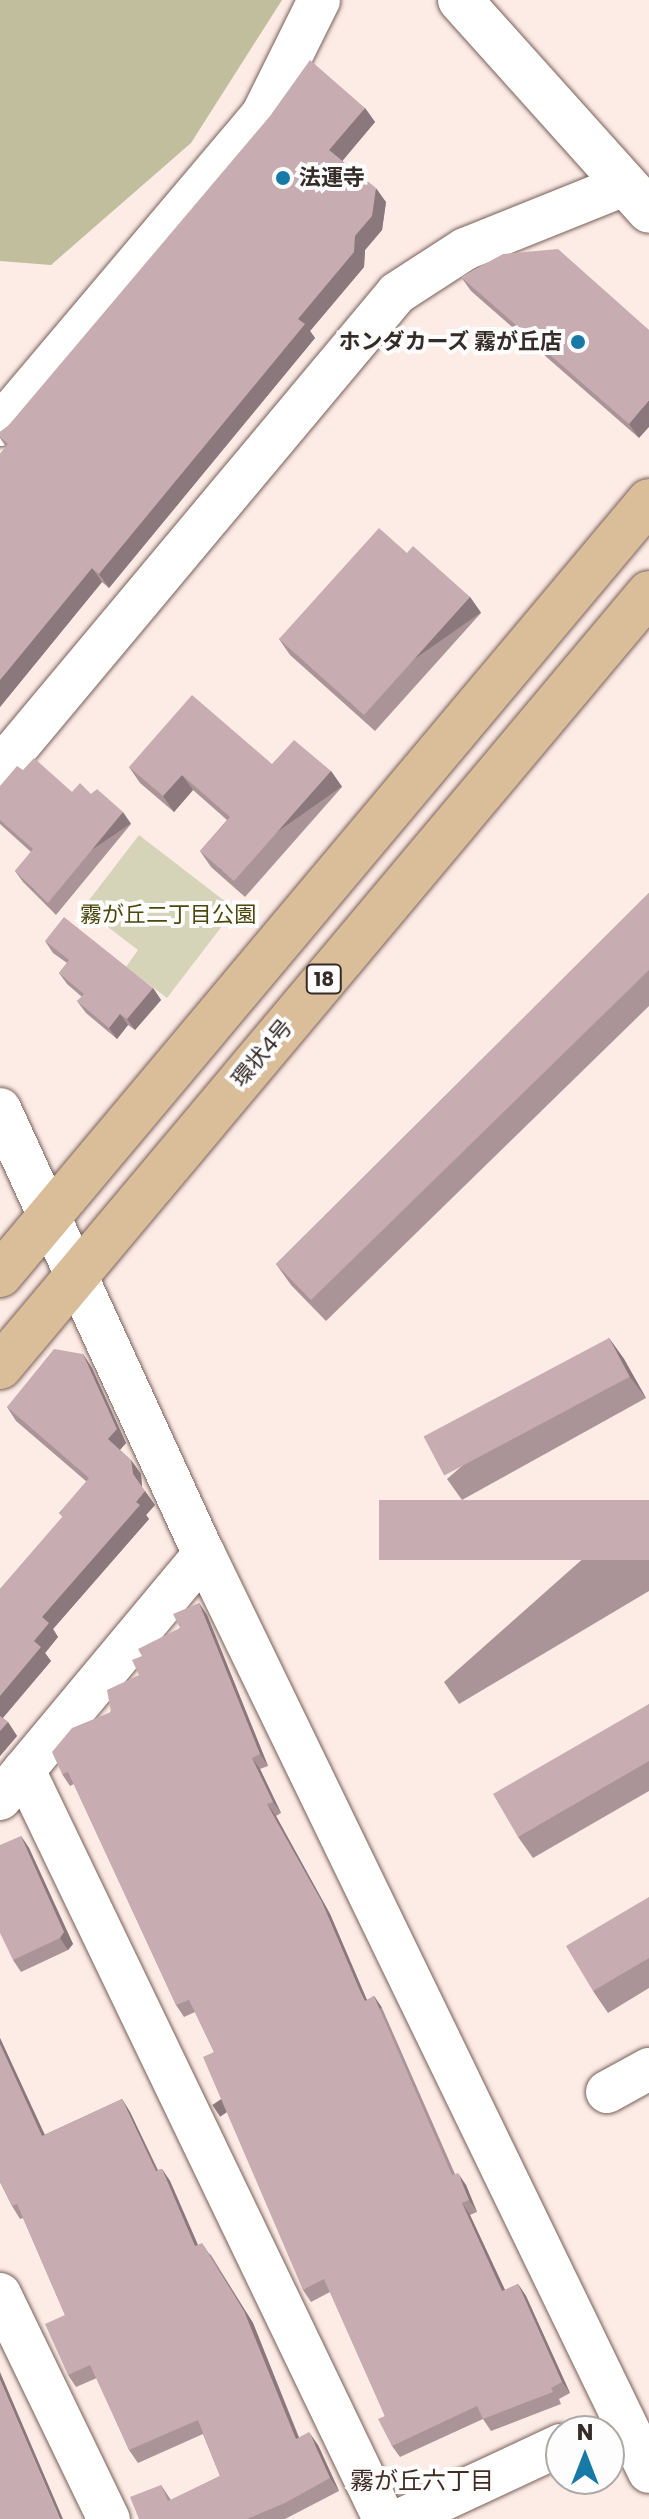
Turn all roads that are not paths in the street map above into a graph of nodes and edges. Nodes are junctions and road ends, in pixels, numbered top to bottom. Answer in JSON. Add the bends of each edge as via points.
{"nodes":[{"id":1,"x":319,"y":0,"type":"edge"},
{"id":2,"x":460,"y":0,"type":"edge"},
{"id":3,"x":637,"y":198,"type":"edge"},
{"id":4,"x":0,"y":425,"type":"edge"},
{"id":5,"x":649,"y":501,"type":"edge"},
{"id":6,"x":649,"y":593,"type":"edge"},
{"id":7,"x":0,"y":768,"type":"edge"},
{"id":8,"x":0,"y":1109,"type":"edge"},
{"id":9,"x":50,"y":1215,"type":"junction"},
{"id":10,"x":77,"y":1274,"type":"junction"},
{"id":11,"x":0,"y":1275,"type":"edge"},
{"id":12,"x":0,"y":1367,"type":"edge"},
{"id":13,"x":204,"y":1554,"type":"junction"},
{"id":14,"x":12,"y":1784,"type":"edge"},
{"id":15,"x":649,"y":2069,"type":"edge"},
{"id":16,"x":607,"y":2092,"type":"dead end"},
{"id":17,"x":0,"y":2294,"type":"edge"},
{"id":18,"x":602,"y":2415,"type":"edge"},
{"id":19,"x":625,"y":2445,"type":"edge"},
{"id":20,"x":545,"y":2452,"type":"edge"},
{"id":21,"x":649,"y":2472,"type":"edge"},
{"id":22,"x":109,"y":2519,"type":"edge"},
{"id":23,"x":384,"y":2519,"type":"edge"},
{"id":24,"x":402,"y":2519,"type":"edge"}],
"edges":[{"from":1,"to":4,"type":"street","via":[[262,115]]},
{"from":2,"to":3,"type":"street"},
{"from":3,"to":7,"type":"street","via":[[465,249],[397,293]]},
{"from":5,"to":9,"type":"main road","number":"18"},
{"from":6,"to":10,"type":"main road","name":"環状4号","number":"18"},
{"from":8,"to":9,"type":"street"},
{"from":9,"to":10,"type":"street"},
{"from":9,"to":11,"type":"main road","number":"18"},
{"from":10,"to":12,"type":"main road","name":"環状4号","number":"18"},
{"from":10,"to":13,"type":"street"},
{"from":13,"to":14,"type":"street"},
{"from":13,"to":18,"type":"street"},
{"from":14,"to":23,"type":"street"},
{"from":15,"to":16,"type":"street"},
{"from":17,"to":22,"type":"street"},
{"from":19,"to":21,"type":"street"},
{"from":20,"to":24,"type":"street"}]}
